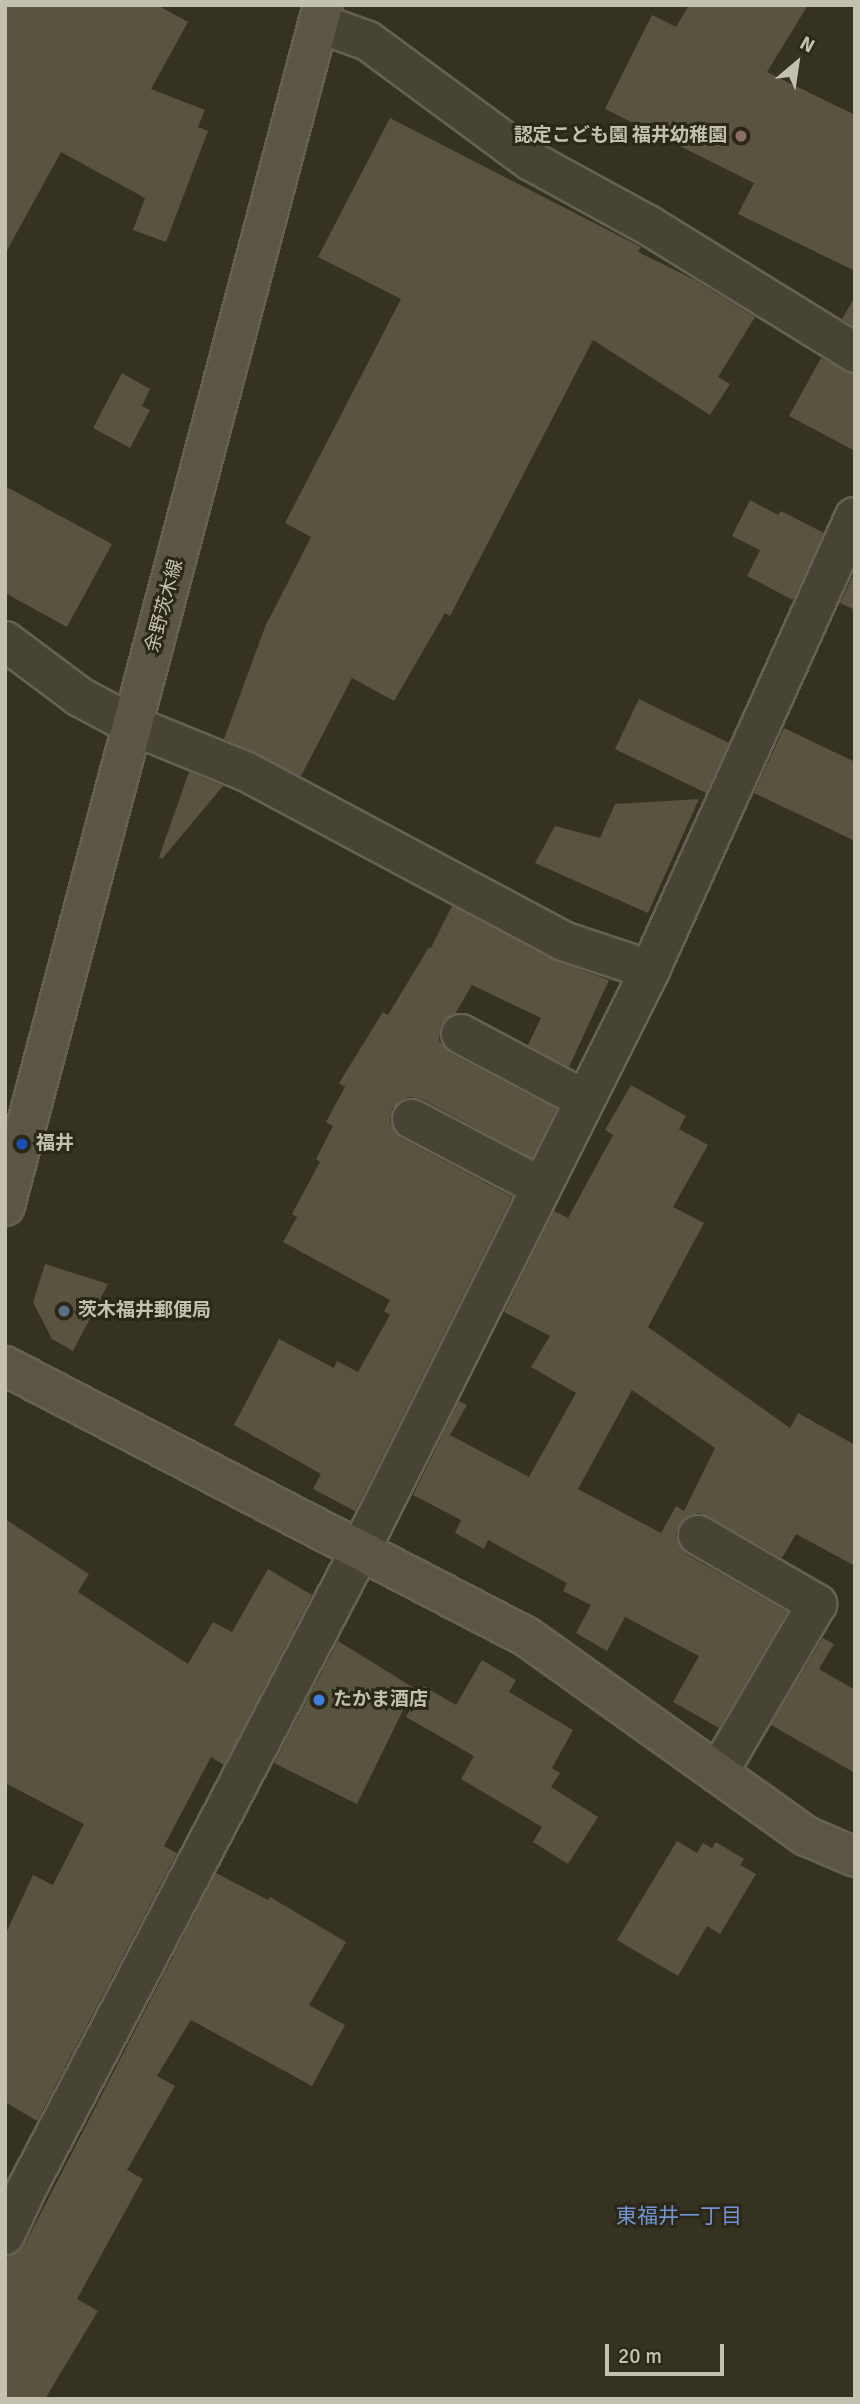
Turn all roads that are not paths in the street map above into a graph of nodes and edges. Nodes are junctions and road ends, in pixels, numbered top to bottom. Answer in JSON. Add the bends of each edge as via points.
{"nodes":[{"id":1,"x":321,"y":14,"type":"edge"},
{"id":2,"x":855,"y":353,"type":"edge"},
{"id":3,"x":855,"y":517,"type":"edge"},
{"id":4,"x":5,"y":641,"type":"edge"},
{"id":5,"x":134,"y":726,"type":"junction"},
{"id":6,"x":650,"y":970,"type":"junction"},
{"id":7,"x":461,"y":1034,"type":"dead end"},
{"id":8,"x":585,"y":1100,"type":"junction"},
{"id":9,"x":412,"y":1119,"type":"dead end"},
{"id":10,"x":541,"y":1187,"type":"junction"},
{"id":11,"x":5,"y":1206,"type":"edge"},
{"id":12,"x":5,"y":1366,"type":"edge"},
{"id":13,"x":698,"y":1535,"type":"dead end"},
{"id":14,"x":360,"y":1549,"type":"junction"},
{"id":15,"x":718,"y":1773,"type":"junction"},
{"id":16,"x":855,"y":1857,"type":"edge"},
{"id":17,"x":5,"y":2235,"type":"edge"}],
"edges":[{"from":1,"to":2,"type":"street","via":[[368,41],[531,161],[648,225]]},
{"from":1,"to":5,"type":"main road","name":"余野茨木線"},
{"from":3,"to":6,"type":"street"},
{"from":4,"to":5,"type":"street","via":[[80,698]]},
{"from":5,"to":6,"type":"street","via":[[245,771],[563,941]]},
{"from":5,"to":11,"type":"main road","name":"余野茨木線"},
{"from":6,"to":8,"type":"street"},
{"from":7,"to":8,"type":"street"},
{"from":8,"to":10,"type":"street"},
{"from":9,"to":10,"type":"street"},
{"from":10,"to":14,"type":"street"},
{"from":12,"to":14,"type":"main road"},
{"from":13,"to":15,"type":"street","via":[[817,1604]]},
{"from":14,"to":15,"type":"main road","via":[[527,1637]]},
{"from":14,"to":17,"type":"street"},
{"from":15,"to":16,"type":"main road","via":[[806,1836]]}]}
